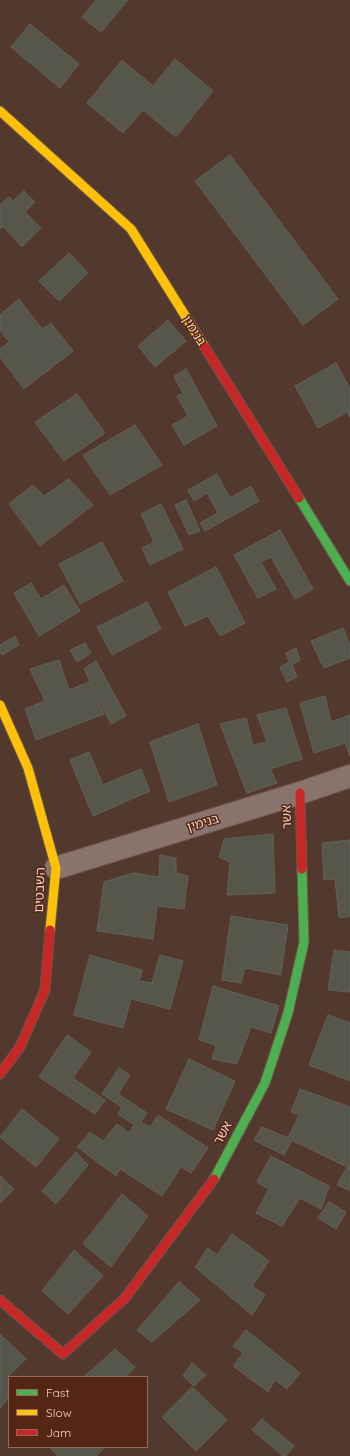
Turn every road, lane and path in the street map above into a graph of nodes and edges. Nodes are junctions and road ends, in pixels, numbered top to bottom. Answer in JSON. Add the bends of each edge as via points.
{"nodes":[{"id":1,"x":0,"y":111,"type":"edge"},
{"id":2,"x":350,"y":581,"type":"edge"},
{"id":3,"x":0,"y":705,"type":"edge"},
{"id":4,"x":350,"y":776,"type":"edge"},
{"id":5,"x":300,"y":793,"type":"junction"},
{"id":6,"x":56,"y":868,"type":"junction"},
{"id":7,"x":0,"y":1074,"type":"edge"},
{"id":8,"x":0,"y":1300,"type":"edge"}],
"edges":[{"from":1,"to":2,"type":"street","name":"בנימין","via":[[131,229]]},
{"from":3,"to":6,"type":"street","name":"השבטים","via":[[28,768]]},
{"from":4,"to":5,"type":"street","name":"בנימין"},
{"from":5,"to":6,"type":"street","name":"בנימין"},
{"from":5,"to":8,"type":"street","name":"אשר","via":[[304,942],[288,1013],[265,1083],[213,1180],[125,1298],[62,1354]]},
{"from":6,"to":7,"type":"street","name":"השבטים","via":[[45,990],[20,1047]]}]}
